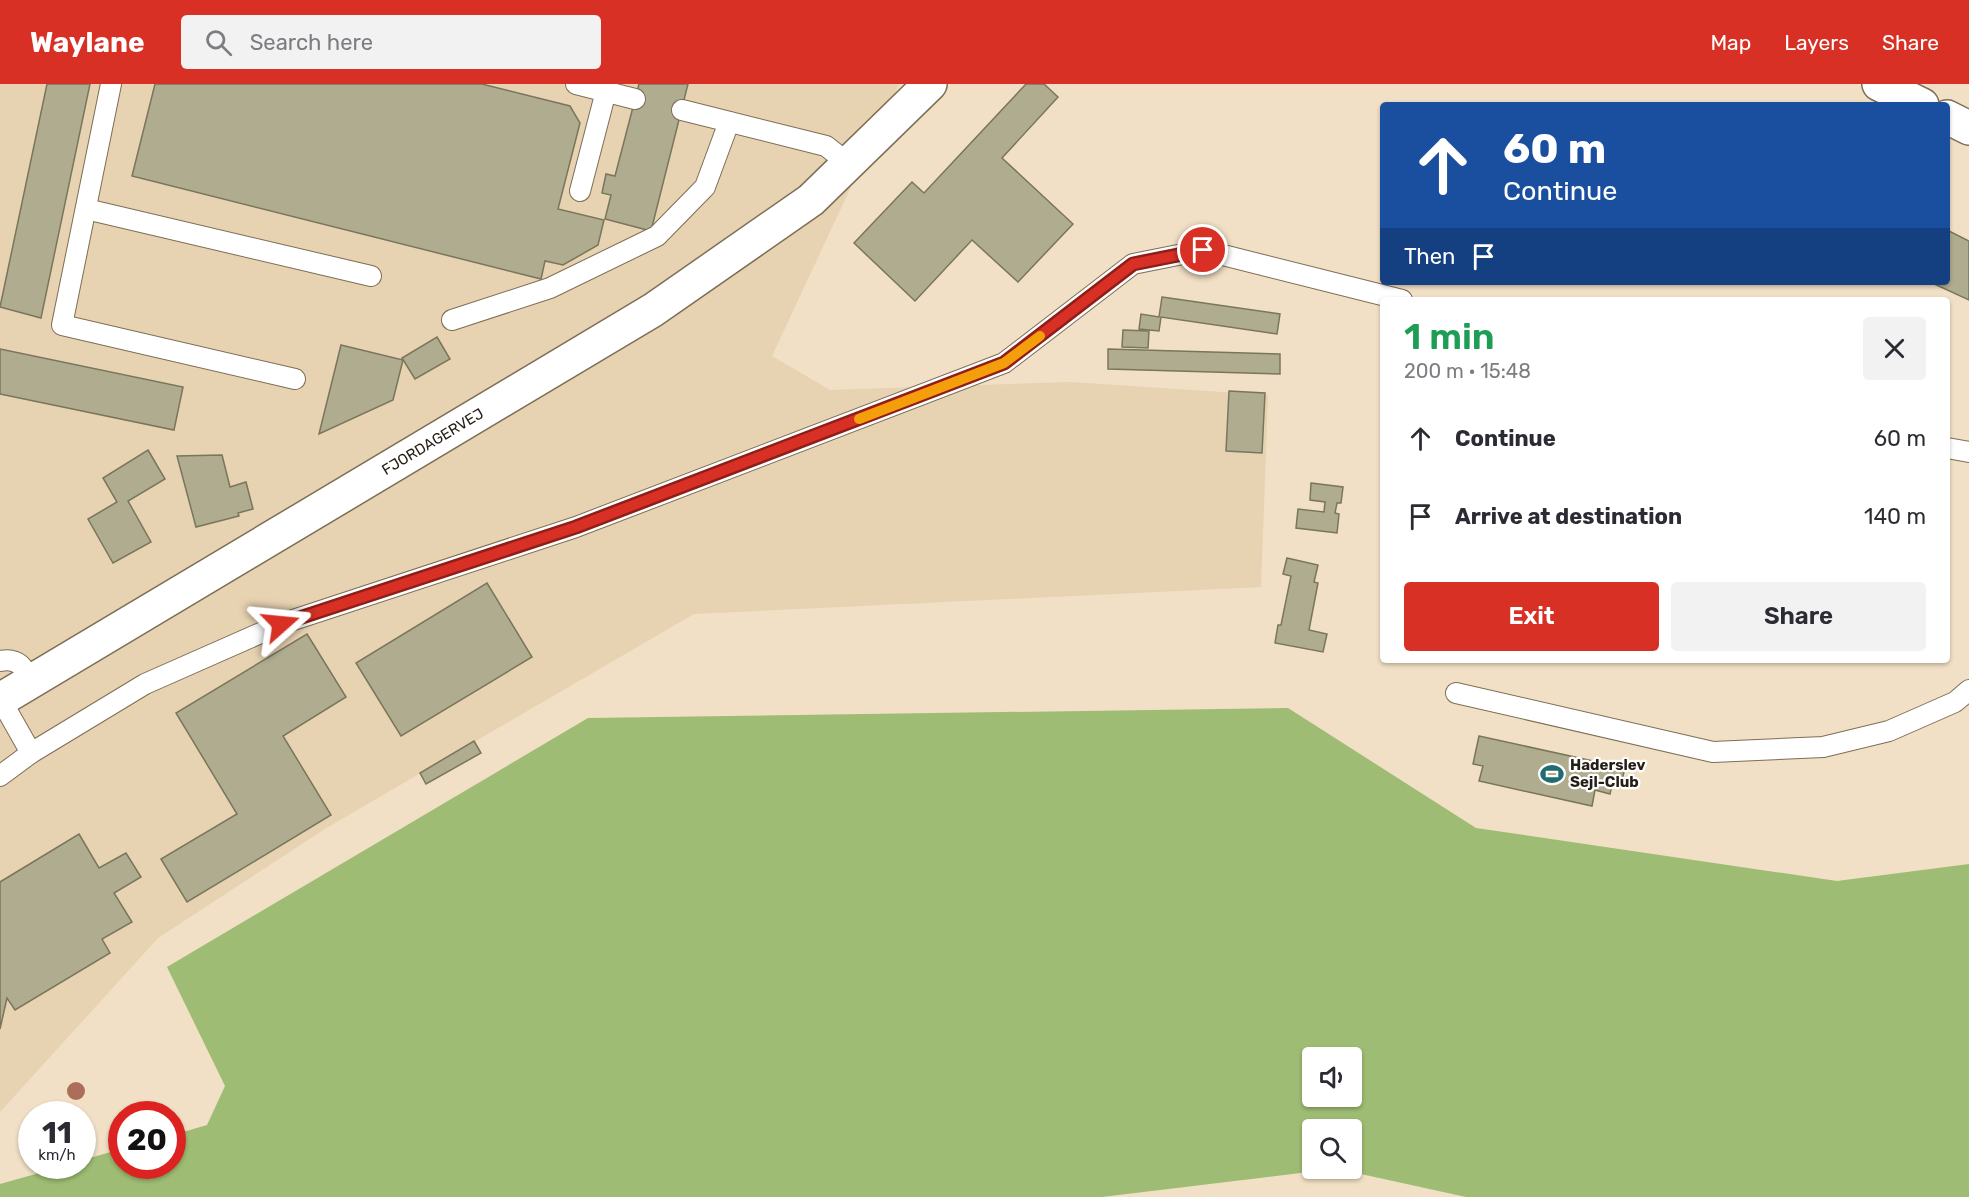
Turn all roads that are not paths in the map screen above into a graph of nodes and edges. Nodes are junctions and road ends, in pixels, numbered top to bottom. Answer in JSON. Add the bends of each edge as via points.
{"nodes":[{"id":1,"x":111,"y":84,"type":"edge"},
{"id":2,"x":576,"y":84,"type":"edge"},
{"id":3,"x":930,"y":84,"type":"edge"},
{"id":4,"x":1879,"y":84,"type":"edge"},
{"id":5,"x":606,"y":91,"type":"junction"},
{"id":6,"x":635,"y":99,"type":"dead end"},
{"id":7,"x":1916,"y":102,"type":"edge"},
{"id":8,"x":682,"y":110,"type":"dead end"},
{"id":9,"x":1950,"y":118,"type":"edge"},
{"id":10,"x":729,"y":122,"type":"junction"},
{"id":11,"x":1969,"y":128,"type":"edge"},
{"id":12,"x":849,"y":164,"type":"junction"},
{"id":13,"x":580,"y":191,"type":"dead end"},
{"id":14,"x":86,"y":209,"type":"junction"},
{"id":15,"x":370,"y":276,"type":"dead end"},
{"id":16,"x":1390,"y":297,"type":"edge"},
{"id":17,"x":452,"y":320,"type":"dead end"},
{"id":18,"x":295,"y":379,"type":"dead end"},
{"id":19,"x":1950,"y":449,"type":"edge"},
{"id":20,"x":1969,"y":452,"type":"edge"},
{"id":21,"x":0,"y":661,"type":"edge"},
{"id":22,"x":31,"y":682,"type":"junction"},
{"id":23,"x":1969,"y":690,"type":"edge"},
{"id":24,"x":1456,"y":693,"type":"dead end"},
{"id":25,"x":1,"y":700,"type":"edge"},
{"id":26,"x":31,"y":753,"type":"junction"},
{"id":27,"x":0,"y":776,"type":"edge"}],
"edges":[{"from":1,"to":14,"type":"lane"},
{"from":2,"to":5,"type":"lane"},
{"from":3,"to":12,"type":"street","name":"FJORDAGERVEJ"},
{"from":4,"to":7,"type":"street"},
{"from":5,"to":6,"type":"lane"},
{"from":5,"to":13,"type":"lane"},
{"from":8,"to":10,"type":"lane"},
{"from":9,"to":11,"type":"street"},
{"from":10,"to":12,"type":"lane","via":[[826,146]]},
{"from":10,"to":17,"type":"lane","via":[[705,187],[657,236],[550,288]]},
{"from":12,"to":22,"type":"street","name":"FJORDAGERVEJ","via":[[811,200],[653,310]]},
{"from":14,"to":15,"type":"lane"},
{"from":14,"to":18,"type":"lane","via":[[62,324]]},
{"from":16,"to":26,"type":"lane","via":[[1203,250],[1133,264],[1004,363],[576,527],[281,624],[145,684]]},
{"from":19,"to":20,"type":"lane"},
{"from":21,"to":22,"type":"lane","via":[[9,659],[23,665]]},
{"from":22,"to":25,"type":"street","name":"FJORDAGERVEJ"},
{"from":23,"to":24,"type":"lane","via":[[1955,702],[1889,731],[1823,747],[1713,752]]},
{"from":25,"to":26,"type":"lane","name":"FJORDAGERVEJ"},
{"from":26,"to":27,"type":"lane"}]}
